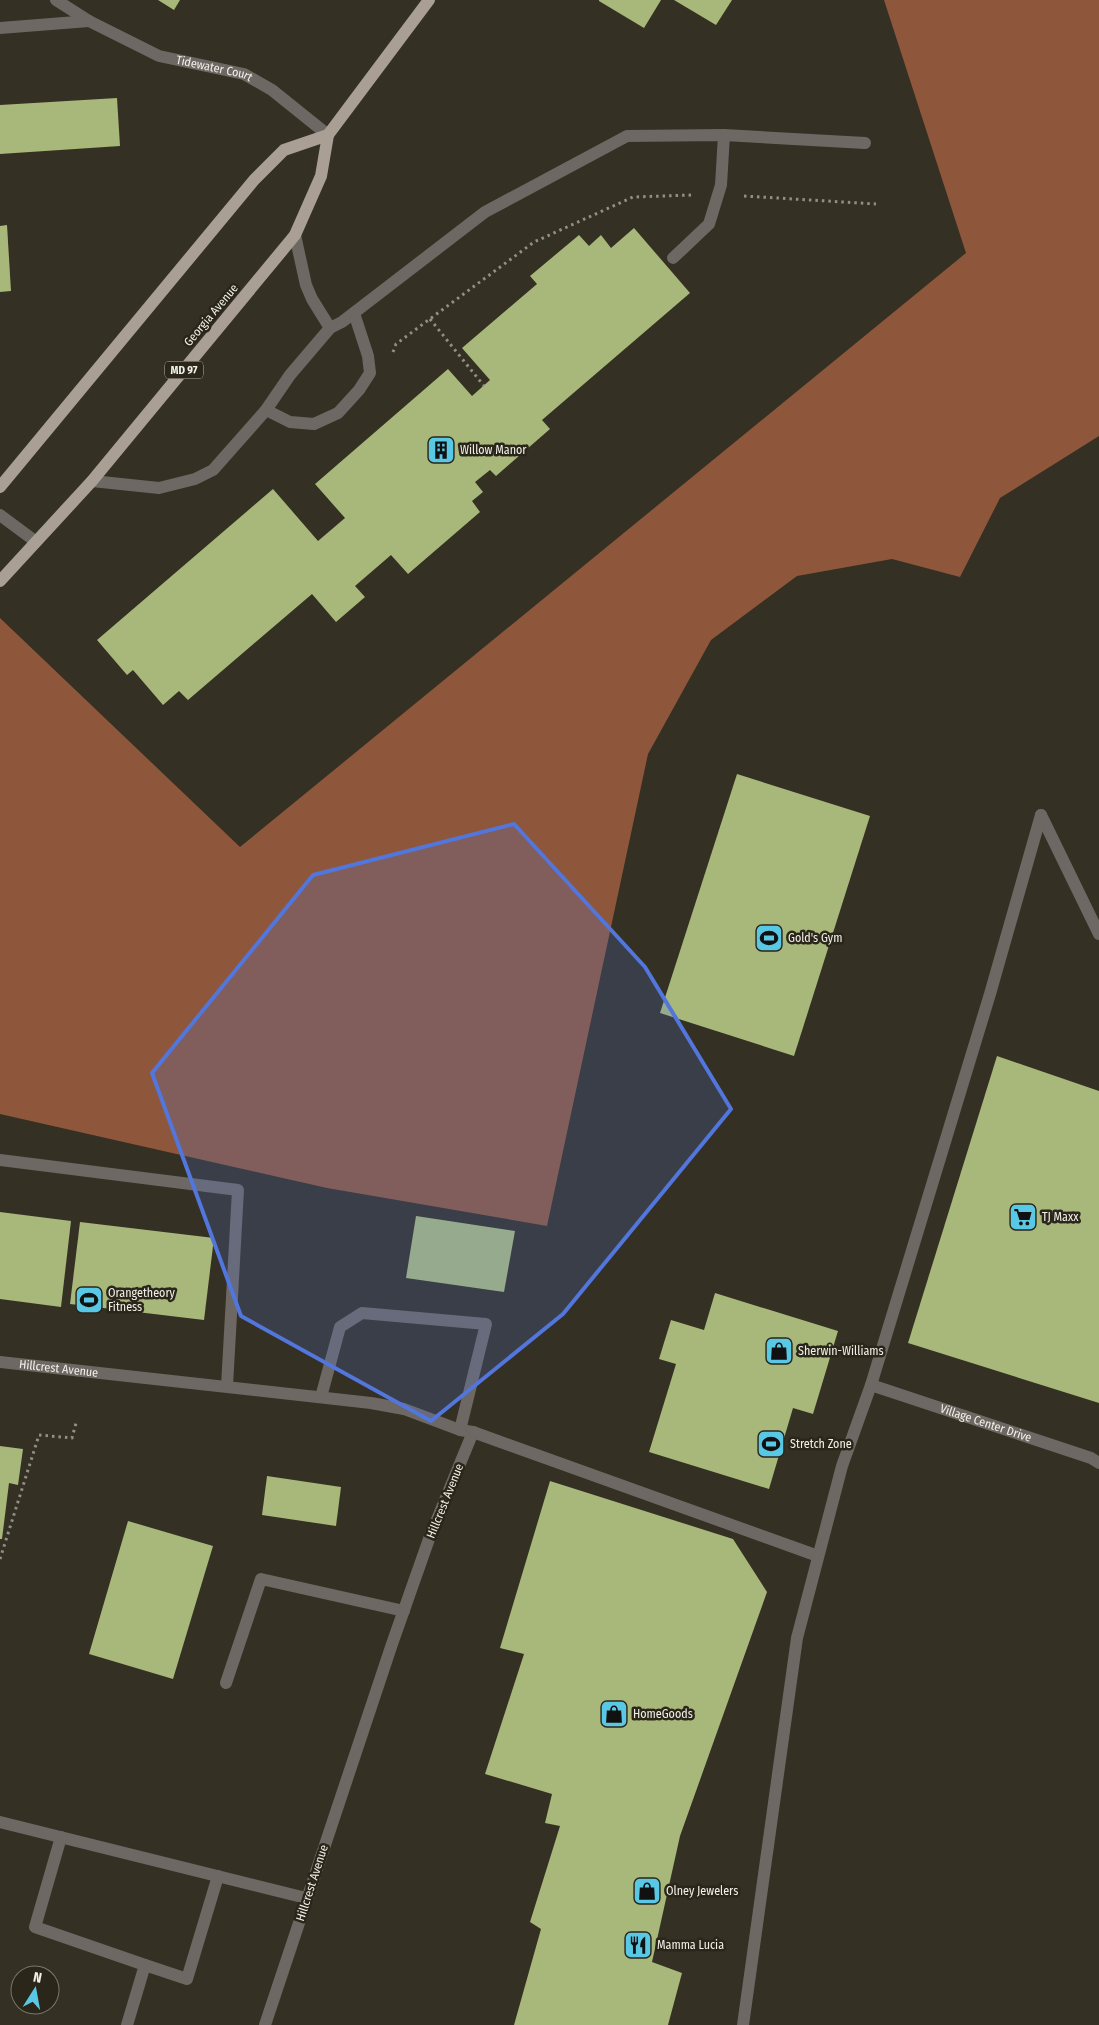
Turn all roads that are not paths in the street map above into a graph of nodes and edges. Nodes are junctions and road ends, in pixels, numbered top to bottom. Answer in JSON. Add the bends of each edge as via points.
{"nodes":[{"id":1,"x":56,"y":0,"type":"edge"},
{"id":2,"x":429,"y":0,"type":"edge"},
{"id":3,"x":89,"y":21,"type":"junction"},
{"id":4,"x":0,"y":28,"type":"edge"},
{"id":5,"x":328,"y":135,"type":"junction"},
{"id":6,"x":724,"y":135,"type":"junction"},
{"id":7,"x":865,"y":143,"type":"dead end"},
{"id":8,"x":295,"y":235,"type":"junction"},
{"id":9,"x":673,"y":258,"type":"dead end"},
{"id":10,"x":354,"y":313,"type":"junction"},
{"id":11,"x":330,"y":328,"type":"junction"},
{"id":12,"x":266,"y":410,"type":"junction"},
{"id":13,"x":92,"y":481,"type":"junction"},
{"id":14,"x":0,"y":486,"type":"edge"},
{"id":15,"x":0,"y":515,"type":"edge"},
{"id":16,"x":35,"y":541,"type":"junction"},
{"id":17,"x":0,"y":581,"type":"edge"},
{"id":18,"x":1099,"y":934,"type":"edge"},
{"id":19,"x":0,"y":1160,"type":"edge"},
{"id":20,"x":0,"y":1362,"type":"edge"},
{"id":21,"x":871,"y":1385,"type":"junction"},
{"id":22,"x":227,"y":1386,"type":"junction"},
{"id":23,"x":321,"y":1397,"type":"junction"},
{"id":24,"x":467,"y":1431,"type":"junction"},
{"id":25,"x":1099,"y":1463,"type":"edge"},
{"id":26,"x":818,"y":1556,"type":"junction"},
{"id":27,"x":404,"y":1611,"type":"junction"},
{"id":28,"x":226,"y":1683,"type":"dead end"},
{"id":29,"x":0,"y":1822,"type":"edge"},
{"id":30,"x":61,"y":1837,"type":"junction"},
{"id":31,"x":218,"y":1876,"type":"junction"},
{"id":32,"x":306,"y":1898,"type":"junction"},
{"id":33,"x":145,"y":1965,"type":"junction"},
{"id":34,"x":127,"y":2025,"type":"edge"},
{"id":35,"x":265,"y":2025,"type":"edge"},
{"id":36,"x":743,"y":2025,"type":"edge"}],
"edges":[{"from":1,"to":3,"type":"street","name":"Tidewater Court"},
{"from":2,"to":5,"type":"main road","name":"Georgia Avenue","number":"MD 97"},
{"from":3,"to":4,"type":"street"},
{"from":3,"to":5,"type":"street","name":"Tidewater Court","via":[[159,56],[244,74],[272,90]]},
{"from":5,"to":8,"type":"main road","name":"Georgia Avenue","number":"MD 97","via":[[321,176]]},
{"from":5,"to":14,"type":"main road","via":[[284,150],[254,180]]},
{"from":6,"to":7,"type":"street"},
{"from":6,"to":9,"type":"street","via":[[721,185],[709,224]]},
{"from":6,"to":10,"type":"street","via":[[627,136],[486,212]]},
{"from":8,"to":11,"type":"street","via":[[306,285]]},
{"from":8,"to":13,"type":"main road","name":"Georgia Avenue","number":"MD 97"},
{"from":10,"to":11,"type":"street"},
{"from":10,"to":12,"type":"street","via":[[370,372],[359,390],[338,413],[314,424],[290,422]]},
{"from":11,"to":12,"type":"street","via":[[290,375]]},
{"from":12,"to":13,"type":"street","via":[[213,470],[195,479],[159,488]]},
{"from":13,"to":16,"type":"main road","name":"Georgia Avenue","number":"MD 97"},
{"from":15,"to":16,"type":"street"},
{"from":16,"to":17,"type":"main road","name":"Georgia Avenue","number":"MD 97"},
{"from":18,"to":21,"type":"street","via":[[1041,815]]},
{"from":19,"to":22,"type":"street","via":[[238,1190]]},
{"from":20,"to":22,"type":"street","name":"Hillcrest Avenue"},
{"from":21,"to":25,"type":"street","name":"Village Center Drive"},
{"from":21,"to":26,"type":"street","via":[[842,1466]]},
{"from":22,"to":23,"type":"street","name":"Hillcrest Avenue"},
{"from":23,"to":24,"type":"street","name":"Hillcrest Avenue","via":[[404,1409]]},
{"from":23,"to":24,"type":"street","via":[[340,1327],[362,1313],[486,1324]]},
{"from":24,"to":26,"type":"street"},
{"from":24,"to":27,"type":"street","name":"Hillcrest Avenue"},
{"from":26,"to":36,"type":"street","via":[[797,1638]]},
{"from":27,"to":28,"type":"street","via":[[261,1579]]},
{"from":27,"to":32,"type":"street","name":"Hillcrest Avenue"},
{"from":29,"to":30,"type":"street"},
{"from":30,"to":31,"type":"street"},
{"from":30,"to":33,"type":"street","via":[[35,1927]]},
{"from":31,"to":32,"type":"street"},
{"from":31,"to":33,"type":"street","via":[[187,1979]]},
{"from":32,"to":35,"type":"street","name":"Hillcrest Avenue"},
{"from":33,"to":34,"type":"street"}]}
